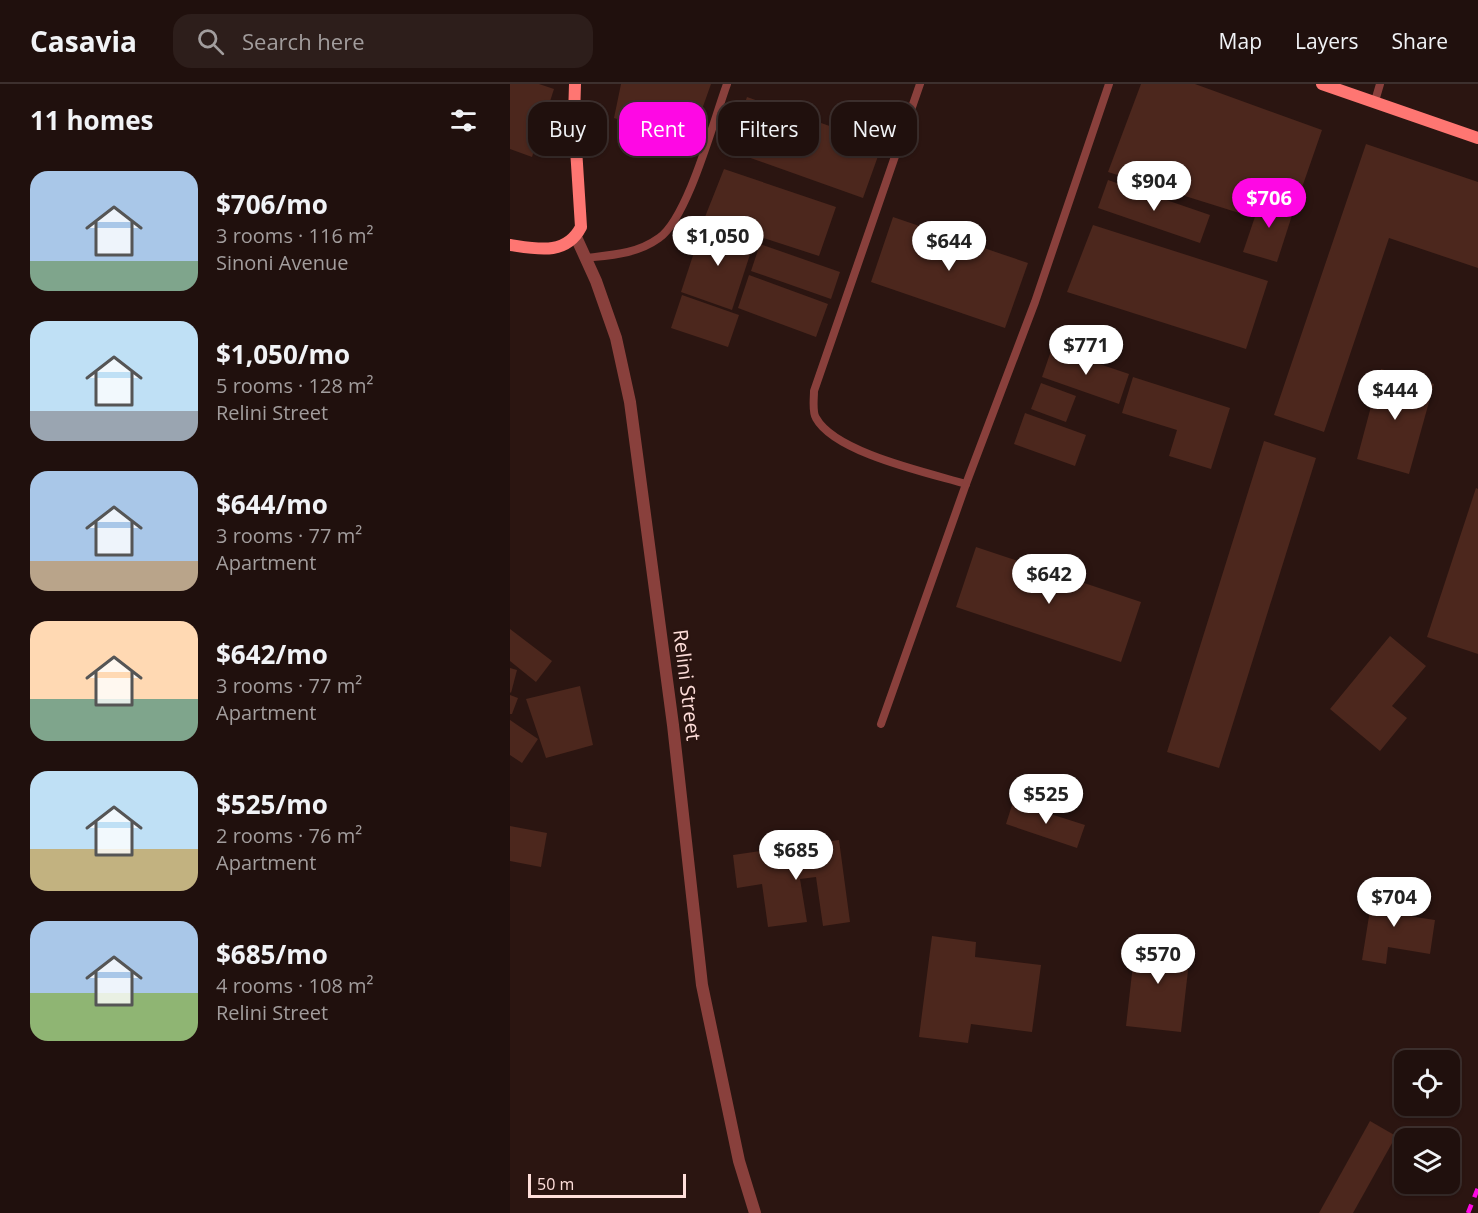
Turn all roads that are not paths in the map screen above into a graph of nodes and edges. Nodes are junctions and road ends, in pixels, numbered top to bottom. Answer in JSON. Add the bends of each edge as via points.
{"nodes":[{"id":1,"x":575,"y":84,"type":"edge"},
{"id":2,"x":727,"y":84,"type":"edge"},
{"id":3,"x":920,"y":84,"type":"edge"},
{"id":4,"x":1109,"y":84,"type":"edge"},
{"id":5,"x":1322,"y":84,"type":"edge"},
{"id":6,"x":1380,"y":84,"type":"edge"},
{"id":7,"x":1374,"y":101,"type":"junction"},
{"id":8,"x":1478,"y":138,"type":"edge"},
{"id":9,"x":576,"y":237,"type":"junction"},
{"id":10,"x":510,"y":245,"type":"edge"},
{"id":11,"x":585,"y":258,"type":"junction"},
{"id":12,"x":966,"y":484,"type":"junction"},
{"id":13,"x":881,"y":724,"type":"dead end"},
{"id":14,"x":755,"y":1213,"type":"edge"}],
"edges":[{"from":1,"to":9,"type":"street","via":[[581,219]]},
{"from":2,"to":11,"type":"lane","via":[[684,204],[671,227],[661,237],[632,252]]},
{"from":3,"to":12,"type":"lane","via":[[814,391],[814,416],[826,432],[860,451]]},
{"from":4,"to":12,"type":"lane","via":[[1035,302]]},
{"from":5,"to":7,"type":"street"},
{"from":6,"to":7,"type":"lane"},
{"from":7,"to":8,"type":"street"},
{"from":9,"to":10,"type":"street","via":[[562,247],[546,250]]},
{"from":9,"to":11,"type":"street","name":"Relini Street"},
{"from":11,"to":14,"type":"street","name":"Relini Street","via":[[616,338],[630,402],[673,725],[702,986],[735,1144]]},
{"from":12,"to":13,"type":"lane"}]}
